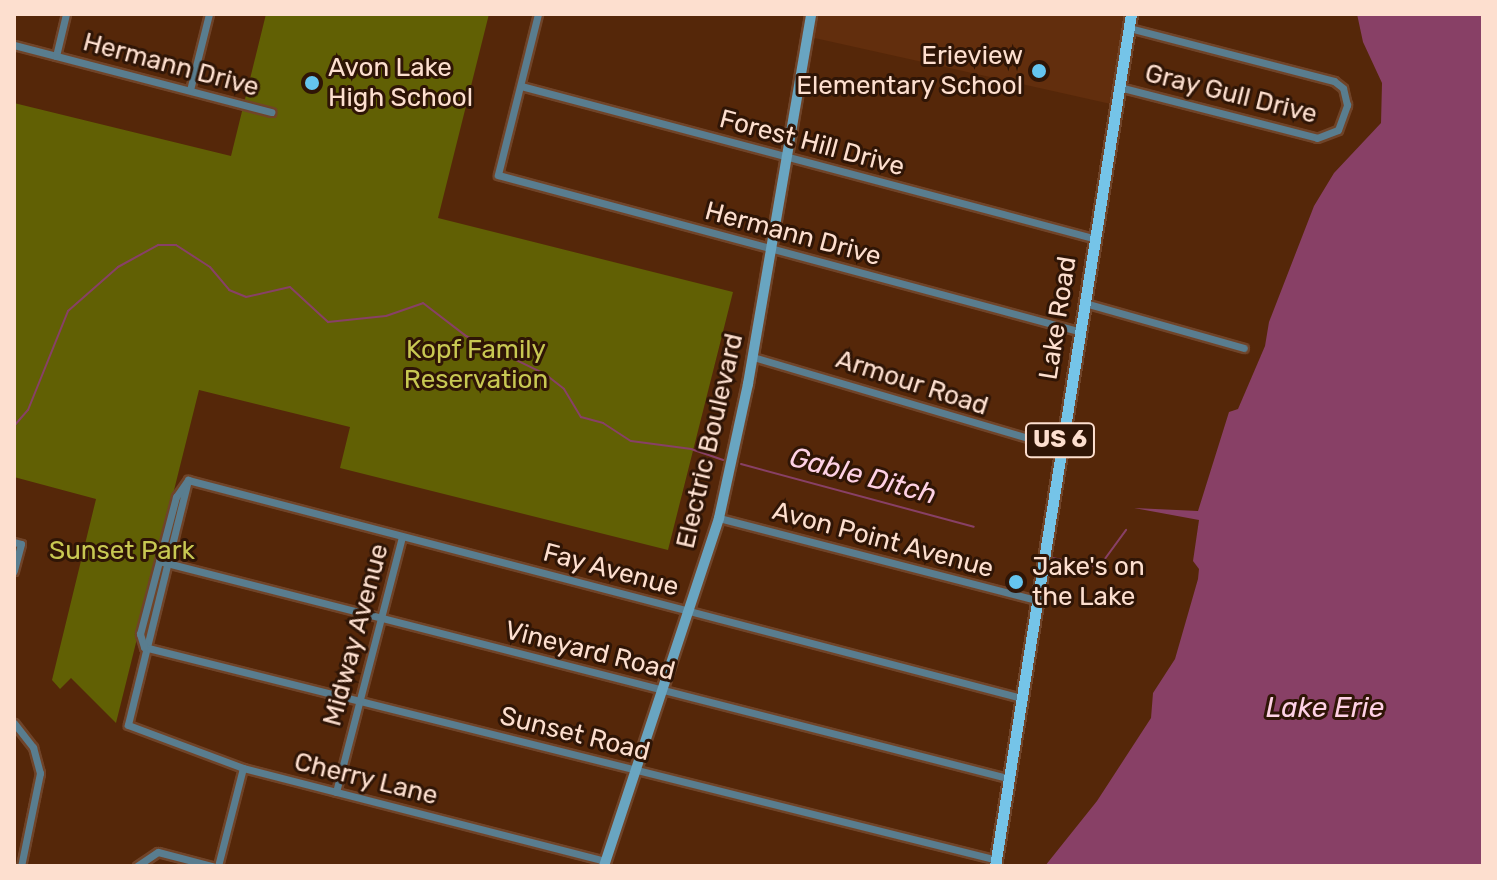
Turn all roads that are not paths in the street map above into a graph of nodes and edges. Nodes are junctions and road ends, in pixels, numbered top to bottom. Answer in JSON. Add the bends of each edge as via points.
{"nodes":[{"id":1,"x":66,"y":14,"type":"edge"},
{"id":2,"x":209,"y":14,"type":"edge"},
{"id":3,"x":538,"y":14,"type":"edge"},
{"id":4,"x":811,"y":14,"type":"edge"},
{"id":5,"x":1131,"y":14,"type":"edge"},
{"id":6,"x":1129,"y":28,"type":"junction"},
{"id":7,"x":14,"y":45,"type":"edge"},
{"id":8,"x":56,"y":56,"type":"junction"},
{"id":9,"x":521,"y":86,"type":"junction"},
{"id":10,"x":1119,"y":87,"type":"junction"},
{"id":11,"x":190,"y":90,"type":"junction"},
{"id":12,"x":271,"y":112,"type":"dead end"},
{"id":13,"x":787,"y":157,"type":"junction"},
{"id":14,"x":1093,"y":238,"type":"junction"},
{"id":15,"x":771,"y":249,"type":"junction"},
{"id":16,"x":1082,"y":302,"type":"junction"},
{"id":17,"x":1078,"y":331,"type":"junction"},
{"id":18,"x":1244,"y":348,"type":"dead end"},
{"id":19,"x":753,"y":357,"type":"junction"},
{"id":20,"x":1059,"y":447,"type":"junction"},
{"id":21,"x":719,"y":518,"type":"junction"},
{"id":22,"x":402,"y":536,"type":"junction"},
{"id":23,"x":18,"y":543,"type":"edge"},
{"id":24,"x":163,"y":562,"type":"junction"},
{"id":25,"x":14,"y":571,"type":"edge"},
{"id":26,"x":1036,"y":600,"type":"junction"},
{"id":27,"x":690,"y":612,"type":"junction"},
{"id":28,"x":381,"y":618,"type":"junction"},
{"id":29,"x":144,"y":647,"type":"junction"},
{"id":30,"x":664,"y":690,"type":"junction"},
{"id":31,"x":1022,"y":698,"type":"junction"},
{"id":32,"x":359,"y":701,"type":"junction"},
{"id":33,"x":14,"y":723,"type":"edge"},
{"id":34,"x":243,"y":768,"type":"junction"},
{"id":35,"x":636,"y":770,"type":"junction"},
{"id":36,"x":1011,"y":779,"type":"junction"},
{"id":37,"x":336,"y":792,"type":"junction"},
{"id":38,"x":996,"y":863,"type":"edge"},
{"id":39,"x":604,"y":864,"type":"edge"},
{"id":40,"x":21,"y":866,"type":"edge"},
{"id":41,"x":137,"y":866,"type":"edge"},
{"id":42,"x":215,"y":866,"type":"edge"}],
"edges":[{"from":1,"to":8,"type":"street"},
{"from":2,"to":11,"type":"street"},
{"from":3,"to":9,"type":"street"},
{"from":4,"to":13,"type":"street","name":"Electric Boulevard"},
{"from":5,"to":6,"type":"main road","name":"Lake Road","number":"US 6"},
{"from":6,"to":10,"type":"main road","name":"Lake Road","number":"US 6"},
{"from":6,"to":10,"type":"street","name":"Gray Gull Drive","via":[[1334,81],[1347,100],[1334,134],[1317,138]]},
{"from":7,"to":8,"type":"street","name":"Hermann Drive"},
{"from":8,"to":11,"type":"street","name":"Hermann Drive"},
{"from":9,"to":13,"type":"street","name":"Forest Hill Drive"},
{"from":9,"to":15,"type":"street","name":"Hermann Drive","via":[[498,175]]},
{"from":10,"to":14,"type":"main road","name":"Lake Road","number":"US 6"},
{"from":11,"to":12,"type":"street","name":"Hermann Drive"},
{"from":13,"to":14,"type":"street","name":"Forest Hill Drive"},
{"from":13,"to":15,"type":"street","name":"Electric Boulevard"},
{"from":14,"to":16,"type":"main road","name":"Lake Road","number":"US 6"},
{"from":15,"to":17,"type":"street","name":"Hermann Drive"},
{"from":15,"to":19,"type":"street","name":"Electric Boulevard"},
{"from":16,"to":17,"type":"main road","name":"Lake Road","number":"US 6"},
{"from":16,"to":18,"type":"street"},
{"from":17,"to":20,"type":"main road","name":"Lake Road","number":"US 6"},
{"from":19,"to":20,"type":"street","name":"Armour Road"},
{"from":19,"to":21,"type":"street","name":"Electric Boulevard"},
{"from":20,"to":26,"type":"main road","name":"Lake Road","number":"US 6"},
{"from":21,"to":26,"type":"street","name":"Avon Point Avenue"},
{"from":21,"to":27,"type":"street","name":"Electric Boulevard"},
{"from":22,"to":24,"type":"street","name":"Fay Avenue","via":[[188,480],[176,497]]},
{"from":22,"to":27,"type":"street","name":"Fay Avenue"},
{"from":22,"to":28,"type":"street","name":"Midway Avenue"},
{"from":23,"to":25,"type":"street"},
{"from":24,"to":28,"type":"street","name":"Vineyard Road"},
{"from":24,"to":29,"type":"street","via":[[140,634]]},
{"from":26,"to":31,"type":"main road","name":"Lake Road","number":"US 6"},
{"from":27,"to":30,"type":"street","name":"Electric Boulevard"},
{"from":27,"to":31,"type":"street","name":"Fay Avenue"},
{"from":28,"to":30,"type":"street","name":"Vineyard Road"},
{"from":28,"to":32,"type":"street","name":"Midway Avenue"},
{"from":29,"to":32,"type":"street","name":"Sunset Road"},
{"from":29,"to":34,"type":"street","name":"Cherry Lane","via":[[125,720],[170,745]]},
{"from":30,"to":35,"type":"street","name":"Electric Boulevard"},
{"from":30,"to":36,"type":"street","name":"Vineyard Road"},
{"from":31,"to":36,"type":"main road","name":"Lake Road","number":"US 6"},
{"from":32,"to":35,"type":"street","name":"Sunset Road"},
{"from":32,"to":37,"type":"street","name":"Midway Avenue"},
{"from":33,"to":40,"type":"street","via":[[33,747],[40,773]]},
{"from":34,"to":37,"type":"street","name":"Cherry Lane"},
{"from":34,"to":42,"type":"street"},
{"from":35,"to":38,"type":"street","name":"Sunset Road"},
{"from":35,"to":39,"type":"street","name":"Electric Boulevard"},
{"from":36,"to":38,"type":"main road","name":"Lake Road","number":"US 6"},
{"from":37,"to":39,"type":"street","name":"Cherry Lane"},
{"from":41,"to":42,"type":"street","via":[[158,852]]}]}
